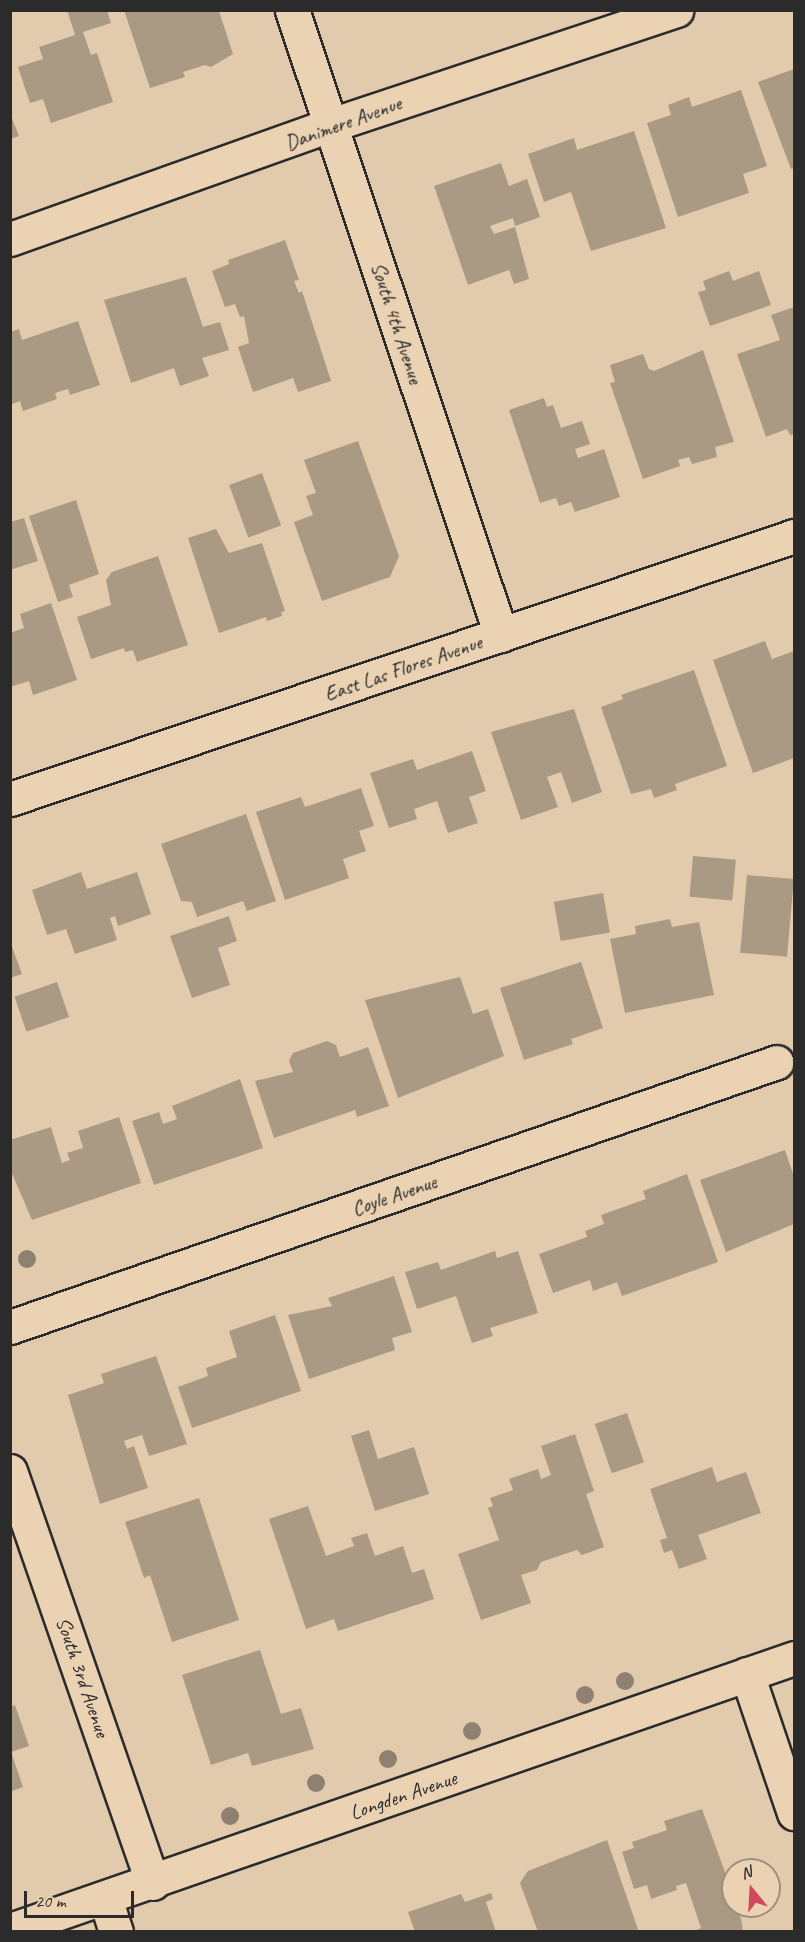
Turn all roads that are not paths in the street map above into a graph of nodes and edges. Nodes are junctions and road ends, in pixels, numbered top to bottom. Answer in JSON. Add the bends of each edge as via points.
{"nodes":[{"id":1,"x":292,"y":10,"type":"edge"},
{"id":2,"x":676,"y":10,"type":"edge"},
{"id":3,"x":331,"y":125,"type":"junction"},
{"id":4,"x":10,"y":239,"type":"edge"},
{"id":5,"x":795,"y":536,"type":"edge"},
{"id":6,"x":501,"y":635,"type":"junction"},
{"id":7,"x":10,"y":799,"type":"edge"},
{"id":8,"x":777,"y":1062,"type":"dead end"},
{"id":9,"x":10,"y":1327,"type":"edge"},
{"id":10,"x":10,"y":1471,"type":"edge"},
{"id":11,"x":795,"y":1658,"type":"edge"},
{"id":12,"x":747,"y":1674,"type":"junction"},
{"id":13,"x":795,"y":1813,"type":"edge"},
{"id":14,"x":153,"y":1882,"type":"junction"},
{"id":15,"x":105,"y":1898,"type":"junction"},
{"id":16,"x":10,"y":1930,"type":"edge"},
{"id":17,"x":116,"y":1932,"type":"edge"}],
"edges":[{"from":1,"to":3,"type":"street","name":"South 4th Avenue"},
{"from":2,"to":3,"type":"street","name":"Danimere Avenue"},
{"from":3,"to":4,"type":"street","name":"Danimere Avenue"},
{"from":3,"to":6,"type":"street","name":"South 4th Avenue"},
{"from":5,"to":6,"type":"street","name":"East Las Flores Avenue"},
{"from":6,"to":7,"type":"street","name":"East Las Flores Avenue"},
{"from":8,"to":9,"type":"street","name":"Coyle Avenue"},
{"from":10,"to":14,"type":"street","name":"South 3rd Avenue"},
{"from":11,"to":12,"type":"street","name":"Longden Avenue"},
{"from":12,"to":13,"type":"street"},
{"from":12,"to":14,"type":"street","name":"Longden Avenue"},
{"from":14,"to":15,"type":"street","name":"Longden Avenue"},
{"from":15,"to":16,"type":"street","name":"Longden Avenue"},
{"from":15,"to":17,"type":"street"}]}
